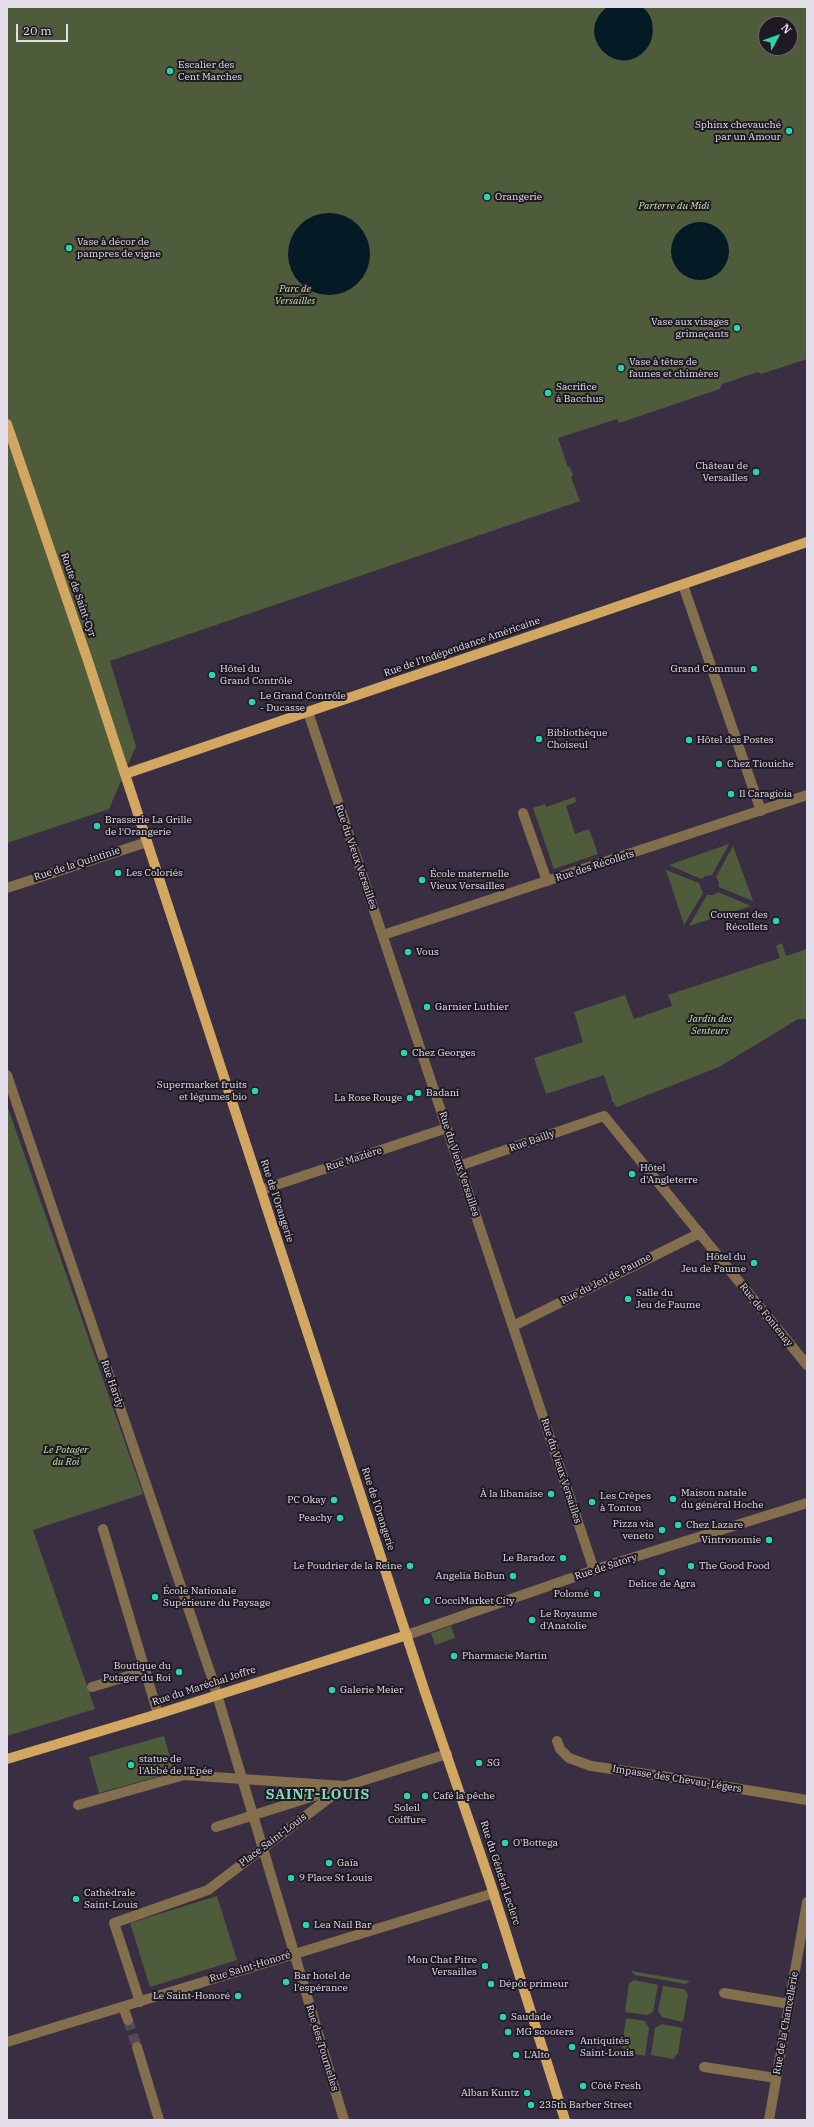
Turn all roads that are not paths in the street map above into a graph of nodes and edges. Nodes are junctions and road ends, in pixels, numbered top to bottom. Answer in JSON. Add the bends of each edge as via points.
{"nodes":[{"id":1,"x":7,"y":424,"type":"edge"},
{"id":2,"x":807,"y":542,"type":"edge"},
{"id":3,"x":683,"y":585,"type":"junction"},
{"id":4,"x":308,"y":712,"type":"junction"},
{"id":5,"x":125,"y":774,"type":"junction"},
{"id":6,"x":807,"y":795,"type":"edge"},
{"id":7,"x":761,"y":811,"type":"junction"},
{"id":8,"x":523,"y":813,"type":"dead end"},
{"id":9,"x":147,"y":842,"type":"junction"},
{"id":10,"x":547,"y":881,"type":"junction"},
{"id":11,"x":7,"y":888,"type":"edge"},
{"id":12,"x":383,"y":935,"type":"junction"},
{"id":13,"x":7,"y":1075,"type":"edge"},
{"id":14,"x":604,"y":1116,"type":"joint"},
{"id":15,"x":447,"y":1128,"type":"junction"},
{"id":16,"x":459,"y":1166,"type":"junction"},
{"id":17,"x":261,"y":1190,"type":"junction"},
{"id":18,"x":700,"y":1232,"type":"junction"},
{"id":19,"x":513,"y":1326,"type":"junction"},
{"id":20,"x":807,"y":1365,"type":"edge"},
{"id":21,"x":807,"y":1503,"type":"edge"},
{"id":22,"x":103,"y":1529,"type":"dead end"},
{"id":23,"x":594,"y":1570,"type":"junction"},
{"id":24,"x":407,"y":1635,"type":"junction"},
{"id":25,"x":145,"y":1671,"type":"junction"},
{"id":26,"x":92,"y":1687,"type":"dead end"},
{"id":27,"x":217,"y":1694,"type":"junction"},
{"id":28,"x":158,"y":1714,"type":"junction"},
{"id":29,"x":557,"y":1741,"type":"dead end"},
{"id":30,"x":447,"y":1754,"type":"junction"},
{"id":31,"x":7,"y":1759,"type":"edge"},
{"id":32,"x":243,"y":1779,"type":"junction"},
{"id":33,"x":345,"y":1786,"type":"junction"},
{"id":34,"x":807,"y":1800,"type":"edge"},
{"id":35,"x":78,"y":1805,"type":"dead end"},
{"id":36,"x":253,"y":1815,"type":"junction"},
{"id":37,"x":216,"y":1827,"type":"dead end"},
{"id":38,"x":263,"y":1848,"type":"junction"},
{"id":39,"x":494,"y":1893,"type":"junction"},
{"id":40,"x":807,"y":1902,"type":"edge"},
{"id":41,"x":294,"y":1954,"type":"junction"},
{"id":42,"x":724,"y":1993,"type":"dead end"},
{"id":43,"x":140,"y":2002,"type":"junction"},
{"id":44,"x":789,"y":2004,"type":"junction"},
{"id":45,"x":123,"y":2007,"type":"junction"},
{"id":46,"x":128,"y":2020,"type":"tunnel mouth"},
{"id":47,"x":7,"y":2042,"type":"edge"},
{"id":48,"x":137,"y":2047,"type":"tunnel mouth"},
{"id":49,"x":704,"y":2067,"type":"dead end"},
{"id":50,"x":776,"y":2078,"type":"junction"},
{"id":51,"x":159,"y":2120,"type":"edge"},
{"id":52,"x":344,"y":2120,"type":"edge"},
{"id":53,"x":565,"y":2120,"type":"edge"},
{"id":54,"x":769,"y":2120,"type":"edge"}],
"edges":[{"from":1,"to":5,"type":"main road","name":"Route de Saint-Cyr"},
{"from":2,"to":3,"type":"main road","name":"Rue de l'Indépendance Américaine"},
{"from":3,"to":4,"type":"main road","name":"Rue de l'Indépendance Américaine"},
{"from":3,"to":7,"type":"street"},
{"from":4,"to":5,"type":"main road","name":"Rue de l'Indépendance Américaine"},
{"from":4,"to":12,"type":"street","name":"Rue du Vieux Versailles"},
{"from":5,"to":9,"type":"main road","name":"Rue de l'Orangerie"},
{"from":6,"to":7,"type":"street","name":"Rue des Récollets"},
{"from":7,"to":10,"type":"street","name":"Rue des Récollets"},
{"from":8,"to":10,"type":"street"},
{"from":9,"to":11,"type":"street","name":"Rue de la Quintinie"},
{"from":9,"to":17,"type":"main road","name":"Rue de l'Orangerie"},
{"from":10,"to":12,"type":"street","name":"Rue des Récollets"},
{"from":12,"to":15,"type":"street","name":"Rue du Vieux Versailles"},
{"from":13,"to":27,"type":"street","name":"Rue Hardy"},
{"from":14,"to":16,"type":"street","name":"Rue Bailly"},
{"from":14,"to":18,"type":"street","name":"Rue de Fontenay"},
{"from":15,"to":16,"type":"street","name":"Rue du Vieux Versailles"},
{"from":15,"to":17,"type":"street","name":"Rue Mazière"},
{"from":16,"to":19,"type":"street","name":"Rue du Vieux Versailles"},
{"from":17,"to":24,"type":"main road","name":"Rue de l'Orangerie"},
{"from":18,"to":19,"type":"street","name":"Rue du Jeu de Paume"},
{"from":18,"to":20,"type":"street","name":"Rue de Fontenay"},
{"from":19,"to":23,"type":"street","name":"Rue du Vieux Versailles"},
{"from":21,"to":23,"type":"street","name":"Rue de Satory"},
{"from":22,"to":25,"type":"street"},
{"from":23,"to":24,"type":"street","name":"Rue de Satory"},
{"from":24,"to":27,"type":"main road","name":"Rue du Maréchal Joffre"},
{"from":24,"to":30,"type":"main road","name":"Rue du Général Leclerc"},
{"from":25,"to":26,"type":"street"},
{"from":25,"to":28,"type":"street"},
{"from":27,"to":28,"type":"main road","name":"Rue du Maréchal Joffre"},
{"from":27,"to":32,"type":"street","name":"Rue Hardy"},
{"from":28,"to":31,"type":"main road","name":"Rue du Maréchal Joffre"},
{"from":29,"to":34,"type":"street","name":"Impasse des Chevau-Légers","via":[[560,1749],[569,1758],[591,1766]]},
{"from":30,"to":33,"type":"street"},
{"from":30,"to":39,"type":"main road","name":"Rue du Général Leclerc"},
{"from":32,"to":33,"type":"street"},
{"from":32,"to":35,"type":"street","via":[[184,1775]]},
{"from":32,"to":36,"type":"street","name":"Rue Hardy"},
{"from":33,"to":36,"type":"street"},
{"from":33,"to":38,"type":"street","name":"Place Saint-Louis"},
{"from":36,"to":37,"type":"street"},
{"from":36,"to":38,"type":"street","name":"Rue des Tournelles"},
{"from":38,"to":41,"type":"street","name":"Rue des Tournelles"},
{"from":38,"to":43,"type":"street","name":"Place Saint-Louis","via":[[208,1890],[114,1923]]},
{"from":39,"to":41,"type":"street","name":"Rue Saint-Honoré"},
{"from":39,"to":53,"type":"main road","name":"Rue du Général Leclerc"},
{"from":40,"to":44,"type":"street","name":"Rue de la Chancellerie"},
{"from":41,"to":43,"type":"street","name":"Rue Saint-Honoré"},
{"from":41,"to":52,"type":"street","name":"Rue des Tournelles"},
{"from":42,"to":44,"type":"street"},
{"from":43,"to":45,"type":"street","name":"Rue Saint-Honoré"},
{"from":44,"to":50,"type":"street","name":"Rue de la Chancellerie"},
{"from":45,"to":46,"type":"street"},
{"from":45,"to":47,"type":"street","name":"Rue Saint-Honoré"},
{"from":48,"to":51,"type":"street"},
{"from":49,"to":50,"type":"street"},
{"from":50,"to":54,"type":"street","name":"Rue de la Chancellerie"}]}
